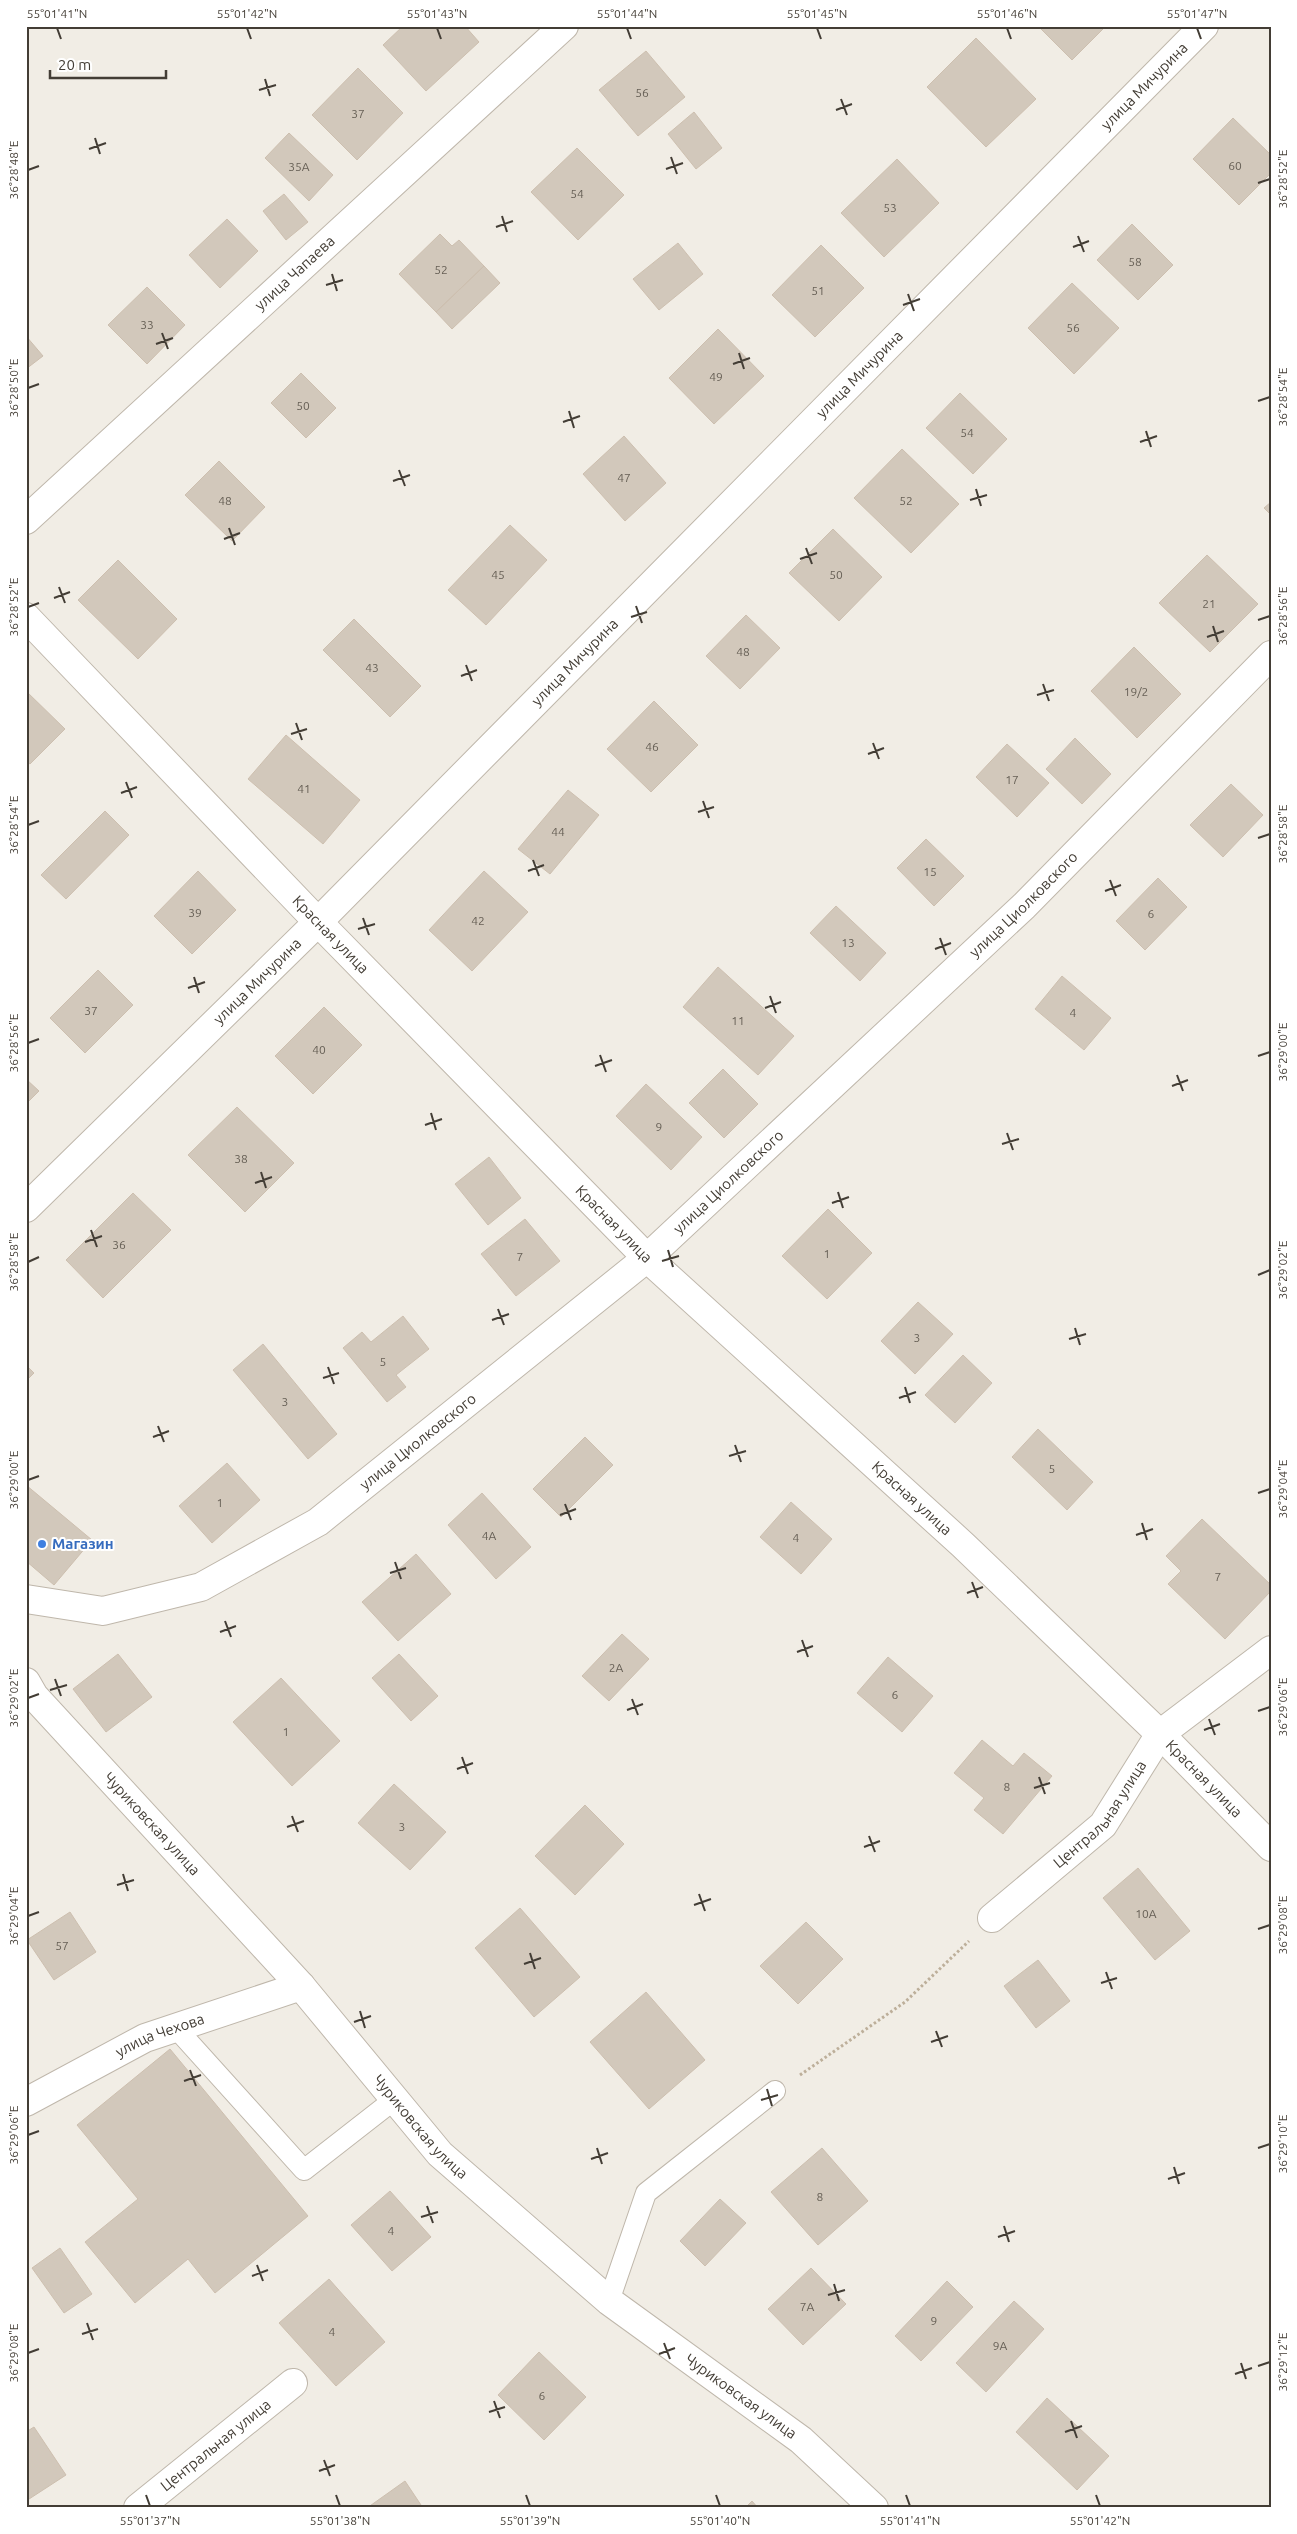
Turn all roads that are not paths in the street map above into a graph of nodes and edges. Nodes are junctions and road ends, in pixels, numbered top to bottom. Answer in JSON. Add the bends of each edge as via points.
{"nodes":[{"id":1,"x":564,"y":26,"type":"edge"},
{"id":2,"x":1204,"y":26,"type":"edge"},
{"id":3,"x":26,"y":520,"type":"edge"},
{"id":4,"x":26,"y":617,"type":"edge"},
{"id":5,"x":1271,"y":654,"type":"edge"},
{"id":6,"x":318,"y":922,"type":"junction"},
{"id":7,"x":26,"y":1208,"type":"edge"},
{"id":8,"x":647,"y":1258,"type":"junction"},
{"id":9,"x":26,"y":1599,"type":"edge"},
{"id":10,"x":1271,"y":1650,"type":"edge"},
{"id":11,"x":26,"y":1682,"type":"edge"},
{"id":12,"x":1160,"y":1734,"type":"junction"},
{"id":13,"x":1271,"y":1847,"type":"edge"},
{"id":14,"x":992,"y":1918,"type":"road end"},
{"id":15,"x":301,"y":1986,"type":"junction"},
{"id":16,"x":176,"y":2028,"type":"junction"},
{"id":17,"x":775,"y":2091,"type":"road end"},
{"id":18,"x":395,"y":2099,"type":"junction"},
{"id":19,"x":26,"y":2102,"type":"edge"},
{"id":20,"x":609,"y":2301,"type":"junction"},
{"id":21,"x":294,"y":2383,"type":"dead end"},
{"id":22,"x":138,"y":2508,"type":"edge"},
{"id":23,"x":874,"y":2508,"type":"edge"}],
"edges":[{"from":1,"to":3,"type":"street","name":"улица Чапаева"},
{"from":2,"to":6,"type":"street","name":"улица Мичурина"},
{"from":4,"to":6,"type":"street","name":"Красная улица"},
{"from":5,"to":8,"type":"street","name":"улица Циолковского","via":[[1024,906]]},
{"from":6,"to":7,"type":"street","name":"улица Мичурина"},
{"from":6,"to":8,"type":"street","name":"Красная улица"},
{"from":8,"to":9,"type":"street","name":"улица Циолковского","via":[[318,1522],[201,1587],[103,1611]]},
{"from":8,"to":12,"type":"street","name":"Красная улица","via":[[963,1545]]},
{"from":10,"to":12,"type":"street","name":"Центральная улица"},
{"from":11,"to":15,"type":"street","name":"Чуриковская улица","via":[[34,1696]]},
{"from":12,"to":13,"type":"street","name":"Красная улица"},
{"from":12,"to":14,"type":"street","name":"Центральная улица","via":[[1103,1825]]},
{"from":15,"to":16,"type":"street","name":"улица Чехова"},
{"from":15,"to":18,"type":"street","name":"Чуриковская улица"},
{"from":16,"to":18,"type":"lane","via":[[304,2170]]},
{"from":16,"to":19,"type":"street","name":"улица Чехова","via":[[145,2038]]},
{"from":17,"to":20,"type":"lane","via":[[646,2193]]},
{"from":18,"to":20,"type":"street","name":"Чуриковская улица","via":[[440,2154]]},
{"from":20,"to":23,"type":"street","name":"Чуриковская улица","via":[[801,2440]]},
{"from":21,"to":22,"type":"street","name":"Центральная улица"}]}
